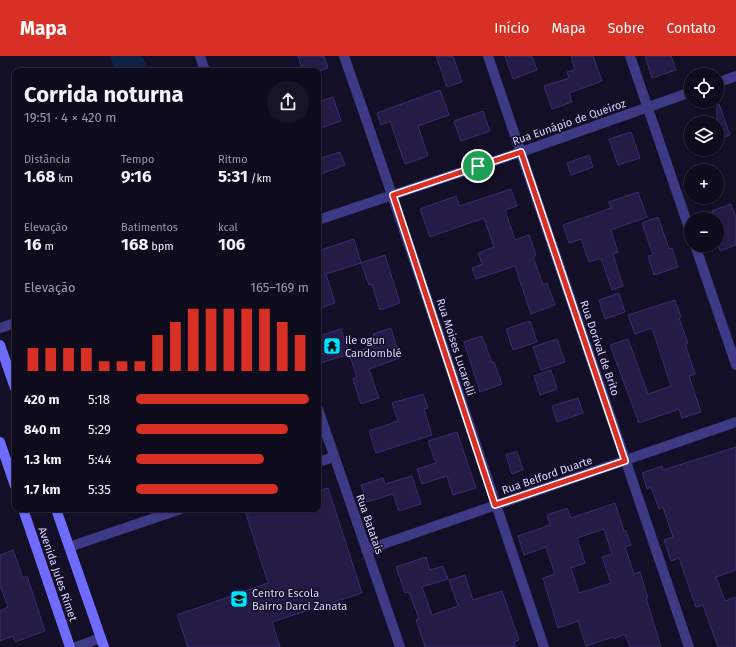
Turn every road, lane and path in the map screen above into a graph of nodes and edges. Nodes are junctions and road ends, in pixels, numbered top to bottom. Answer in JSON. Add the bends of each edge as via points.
{"nodes":[{"id":1,"x":200,"y":56,"type":"edge"},
{"id":2,"x":344,"y":56,"type":"edge"},
{"id":3,"x":488,"y":56,"type":"edge"},
{"id":4,"x":630,"y":56,"type":"edge"},
{"id":5,"x":204,"y":68,"type":"edge"},
{"id":6,"x":736,"y":76,"type":"edge"},
{"id":7,"x":724,"y":80,"type":"edge"},
{"id":8,"x":684,"y":94,"type":"edge"},
{"id":9,"x":647,"y":107,"type":"junction"},
{"id":10,"x":521,"y":152,"type":"junction"},
{"id":11,"x":393,"y":195,"type":"junction"},
{"id":12,"x":684,"y":214,"type":"edge"},
{"id":13,"x":321,"y":219,"type":"edge"},
{"id":14,"x":697,"y":252,"type":"edge"},
{"id":15,"x":12,"y":324,"type":"edge"},
{"id":16,"x":0,"y":328,"type":"edge"},
{"id":17,"x":0,"y":344,"type":"edge"},
{"id":18,"x":736,"y":365,"type":"edge"},
{"id":19,"x":12,"y":379,"type":"edge"},
{"id":20,"x":321,"y":418,"type":"edge"},
{"id":21,"x":736,"y":422,"type":"edge"},
{"id":22,"x":0,"y":442,"type":"edge"},
{"id":23,"x":334,"y":457,"type":"junction"},
{"id":24,"x":321,"y":461,"type":"edge"},
{"id":25,"x":625,"y":461,"type":"junction"},
{"id":26,"x":12,"y":477,"type":"edge"},
{"id":27,"x":495,"y":505,"type":"junction"},
{"id":28,"x":24,"y":512,"type":"edge"},
{"id":29,"x":57,"y":512,"type":"edge"},
{"id":30,"x":172,"y":512,"type":"edge"},
{"id":31,"x":69,"y":547,"type":"junction"},
{"id":32,"x":366,"y":550,"type":"junction"},
{"id":33,"x":102,"y":643,"type":"edge"},
{"id":34,"x":70,"y":647,"type":"edge"},
{"id":35,"x":76,"y":647,"type":"edge"},
{"id":36,"x":400,"y":647,"type":"edge"},
{"id":37,"x":544,"y":647,"type":"edge"},
{"id":38,"x":689,"y":647,"type":"edge"}],
"edges":[{"from":1,"to":5,"type":"street"},
{"from":2,"to":11,"type":"street","name":"Rua Moises Lucarelli"},
{"from":3,"to":10,"type":"street","name":"Rua Dorival de Brito"},
{"from":4,"to":9,"type":"street"},
{"from":6,"to":7,"type":"street"},
{"from":8,"to":9,"type":"street","name":"Rua Eunápio de Queiroz"},
{"from":9,"to":10,"type":"street","name":"Rua Eunápio de Queiroz"},
{"from":9,"to":12,"type":"street"},
{"from":10,"to":11,"type":"street","name":"Rua Eunápio de Queiroz"},
{"from":10,"to":25,"type":"street","name":"Rua Dorival de Brito"},
{"from":11,"to":13,"type":"street","name":"Rua Eunápio de Queiroz"},
{"from":11,"to":27,"type":"street","name":"Rua Moises Lucarelli"},
{"from":14,"to":18,"type":"street"},
{"from":15,"to":16,"type":"street"},
{"from":17,"to":19,"type":"main road"},
{"from":20,"to":23,"type":"street","name":"Rua Batatais"},
{"from":21,"to":25,"type":"street","name":"Rua Belford Duarte"},
{"from":22,"to":26,"type":"main road"},
{"from":23,"to":24,"type":"street"},
{"from":23,"to":32,"type":"street","name":"Rua Batatais"},
{"from":25,"to":27,"type":"street","name":"Rua Belford Duarte"},
{"from":25,"to":38,"type":"street","name":"Rua Dorival de Brito"},
{"from":27,"to":32,"type":"street","name":"Rua Belford Duarte"},
{"from":27,"to":37,"type":"street","name":"Rua Moises Lucarelli"},
{"from":28,"to":34,"type":"main road","name":"Avenida Jules Rimet"},
{"from":29,"to":31,"type":"main road","name":"Avenida Jules Rimet"},
{"from":30,"to":31,"type":"street"},
{"from":31,"to":33,"type":"main road","name":"Avenida Jules Rimet"},
{"from":32,"to":36,"type":"street","name":"Rua Batatais"},
{"from":33,"to":35,"type":"street"}]}
